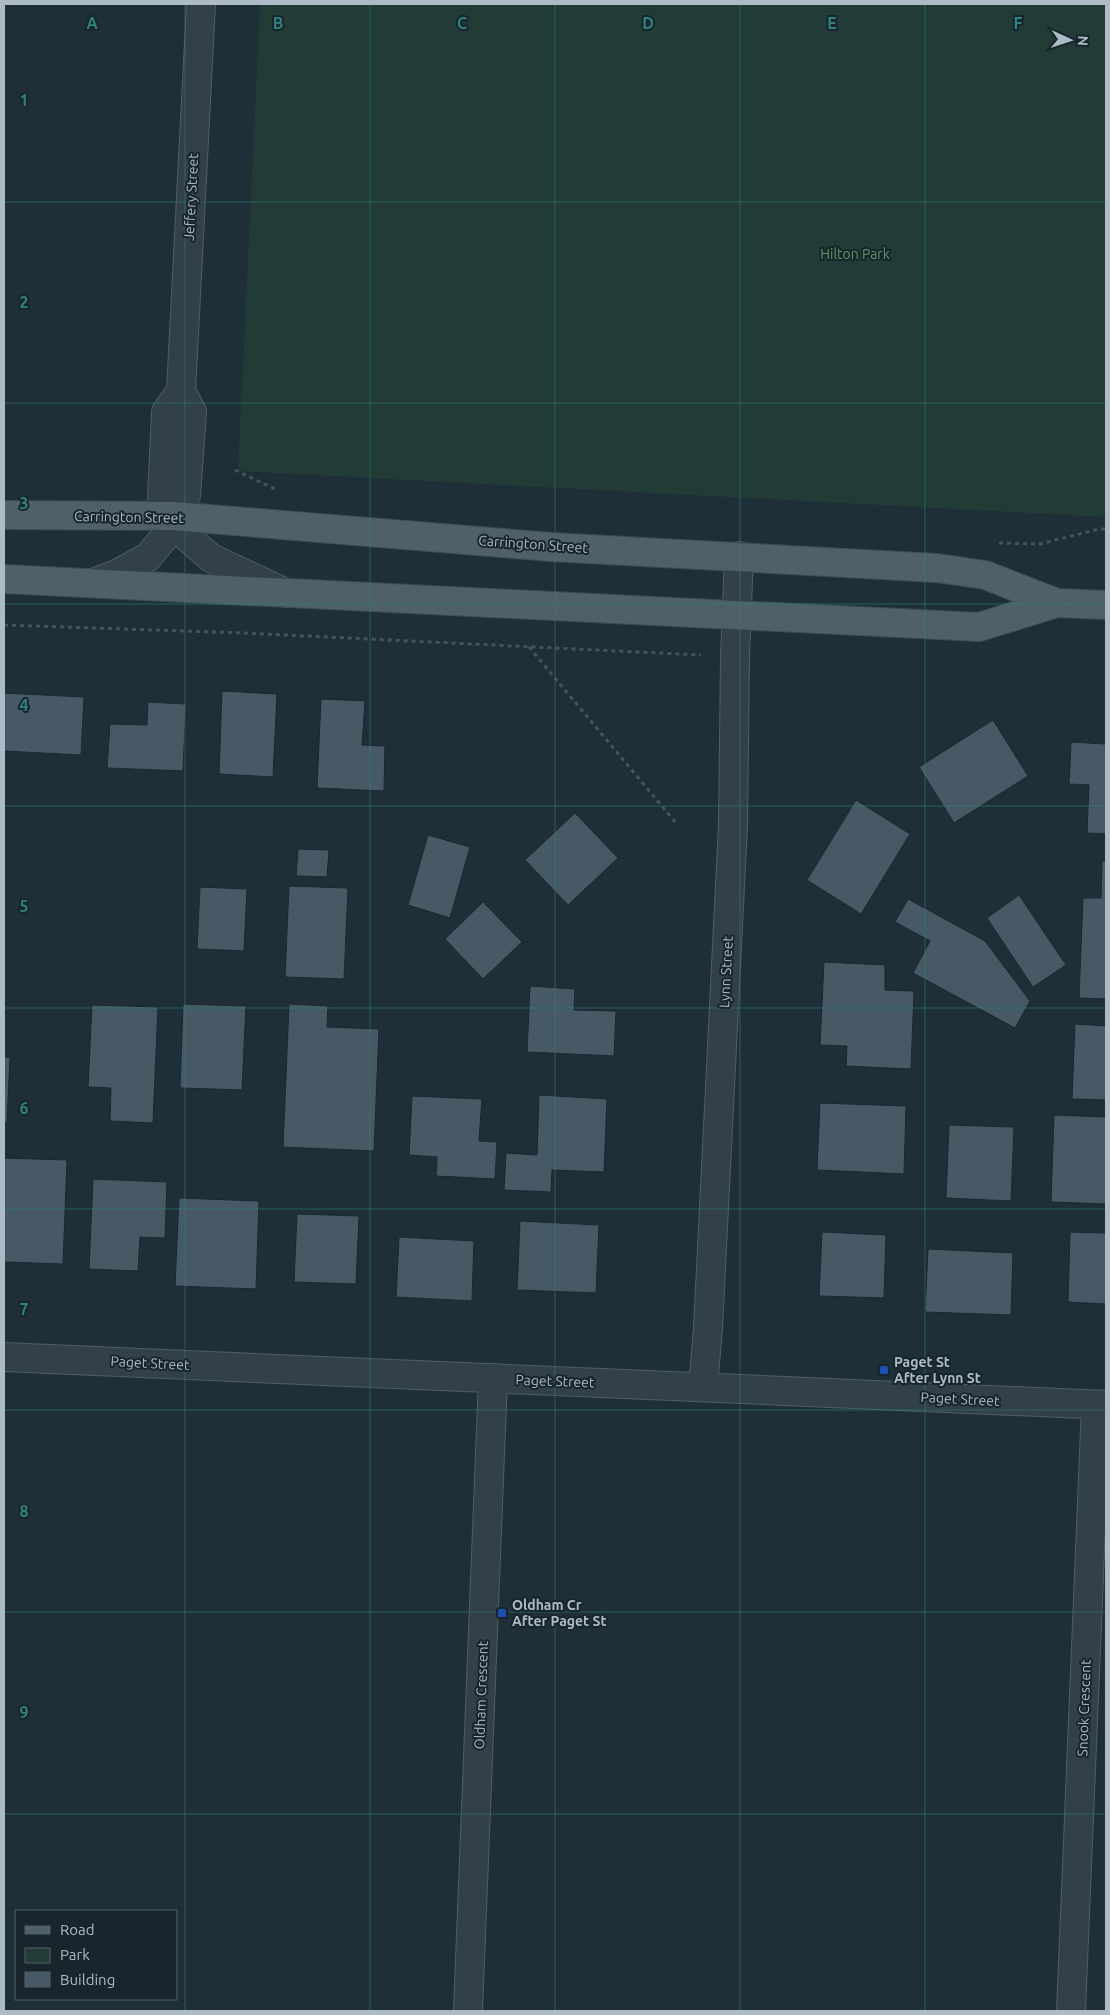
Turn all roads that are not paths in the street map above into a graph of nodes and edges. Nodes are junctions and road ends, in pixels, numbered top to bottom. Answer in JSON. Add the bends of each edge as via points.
{"nodes":[{"id":1,"x":201,"y":4,"type":"edge"},
{"id":2,"x":4,"y":516,"type":"edge"},
{"id":3,"x":173,"y":516,"type":"junction"},
{"id":4,"x":739,"y":556,"type":"junction"},
{"id":5,"x":4,"y":579,"type":"edge"},
{"id":6,"x":93,"y":583,"type":"junction"},
{"id":7,"x":287,"y":594,"type":"junction"},
{"id":8,"x":1057,"y":603,"type":"junction"},
{"id":9,"x":1106,"y":605,"type":"edge"},
{"id":10,"x":736,"y":614,"type":"junction"},
{"id":11,"x":4,"y":1357,"type":"edge"},
{"id":12,"x":493,"y":1378,"type":"junction"},
{"id":13,"x":703,"y":1387,"type":"junction"},
{"id":14,"x":1101,"y":1405,"type":"edge"},
{"id":15,"x":468,"y":2011,"type":"edge"},
{"id":16,"x":1071,"y":2011,"type":"edge"}],
"edges":[{"from":1,"to":3,"type":"street","name":"Jeffery Street","via":[[181,390],[192,412],[186,495]]},
{"from":2,"to":3,"type":"main road","name":"Carrington Street"},
{"from":3,"to":4,"type":"main road","name":"Carrington Street","via":[[552,547]]},
{"from":3,"to":6,"type":"street","name":"Jeffery Street","via":[[163,539],[148,557]]},
{"from":3,"to":7,"type":"street","via":[[188,538],[210,558]]},
{"from":4,"to":8,"type":"main road","name":"Carrington Street","via":[[947,569],[985,575]]},
{"from":4,"to":10,"type":"street","name":"Lynn Street"},
{"from":5,"to":6,"type":"main road","name":"Carrington Street"},
{"from":6,"to":7,"type":"main road","name":"Carrington Street"},
{"from":7,"to":10,"type":"main road","name":"Carrington Street"},
{"from":8,"to":9,"type":"main road","name":"Carrington Street"},
{"from":8,"to":10,"type":"main road","name":"Carrington Street","via":[[979,627]]},
{"from":10,"to":13,"type":"street","name":"Lynn Street","via":[[733,825]]},
{"from":11,"to":12,"type":"street","name":"Paget Street"},
{"from":12,"to":13,"type":"street","name":"Paget Street"},
{"from":12,"to":15,"type":"street","name":"Oldham Crescent"},
{"from":13,"to":14,"type":"street","name":"Paget Street"},
{"from":14,"to":16,"type":"street","name":"Snook Crescent"}]}
